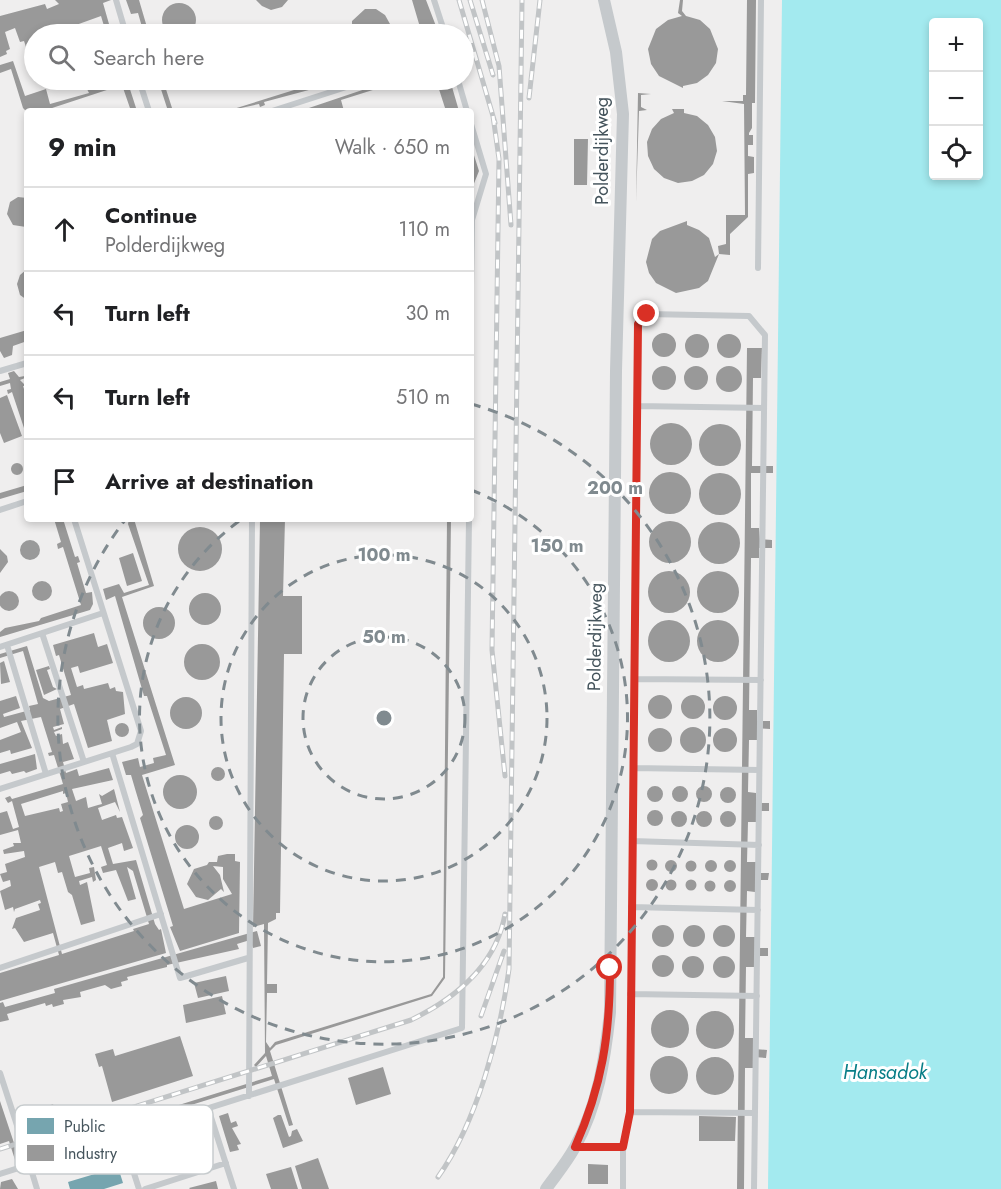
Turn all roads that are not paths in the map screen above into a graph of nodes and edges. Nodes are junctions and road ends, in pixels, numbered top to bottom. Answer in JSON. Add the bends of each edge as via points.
{"nodes":[{"id":1,"x":116,"y":0,"type":"edge"},
{"id":2,"x":434,"y":0,"type":"edge"},
{"id":3,"x":604,"y":0,"type":"edge"},
{"id":4,"x":760,"y":0,"type":"edge"},
{"id":5,"x":123,"y":24,"type":"edge"},
{"id":6,"x":441,"y":24,"type":"edge"},
{"id":7,"x":143,"y":90,"type":"edge"},
{"id":8,"x":337,"y":90,"type":"edge"},
{"id":9,"x":461,"y":90,"type":"edge"},
{"id":10,"x":148,"y":108,"type":"edge"},
{"id":11,"x":281,"y":108,"type":"edge"},
{"id":12,"x":466,"y":108,"type":"edge"},
{"id":13,"x":474,"y":134,"type":"edge"},
{"id":14,"x":474,"y":211,"type":"edge"},
{"id":15,"x":758,"y":268,"type":"dead end"},
{"id":16,"x":24,"y":365,"type":"edge"},
{"id":17,"x":0,"y":371,"type":"edge"},
{"id":18,"x":637,"y":406,"type":"junction"},
{"id":19,"x":764,"y":408,"type":"junction"},
{"id":20,"x":24,"y":502,"type":"edge"},
{"id":21,"x":0,"y":510,"type":"edge"},
{"id":22,"x":75,"y":522,"type":"edge"},
{"id":23,"x":252,"y":522,"type":"edge"},
{"id":24,"x":469,"y":522,"type":"edge"},
{"id":25,"x":104,"y":613,"type":"junction"},
{"id":26,"x":42,"y":633,"type":"junction"},
{"id":27,"x":3,"y":646,"type":"edge"},
{"id":28,"x":634,"y":679,"type":"junction"},
{"id":29,"x":760,"y":680,"type":"junction"},
{"id":30,"x":112,"y":753,"type":"junction"},
{"id":31,"x":84,"y":762,"type":"junction"},
{"id":32,"x":633,"y":768,"type":"junction"},
{"id":33,"x":759,"y":770,"type":"junction"},
{"id":34,"x":46,"y":774,"type":"junction"},
{"id":35,"x":0,"y":789,"type":"edge"},
{"id":36,"x":632,"y":842,"type":"junction"},
{"id":37,"x":759,"y":844,"type":"junction"},
{"id":38,"x":631,"y":907,"type":"junction"},
{"id":39,"x":758,"y":910,"type":"junction"},
{"id":40,"x":161,"y":914,"type":"junction"},
{"id":41,"x":248,"y":958,"type":"junction"},
{"id":42,"x":0,"y":968,"type":"edge"},
{"id":43,"x":630,"y":994,"type":"junction"},
{"id":44,"x":757,"y":996,"type":"junction"},
{"id":45,"x":0,"y":1073,"type":"edge"},
{"id":46,"x":249,"y":1096,"type":"junction"},
{"id":47,"x":213,"y":1107,"type":"edge"},
{"id":48,"x":630,"y":1112,"type":"junction"},
{"id":49,"x":755,"y":1113,"type":"junction"},
{"id":50,"x":15,"y":1118,"type":"edge"},
{"id":51,"x":213,"y":1123,"type":"edge"},
{"id":52,"x":575,"y":1147,"type":"junction"},
{"id":53,"x":623,"y":1147,"type":"junction"},
{"id":54,"x":226,"y":1163,"type":"junction"},
{"id":55,"x":213,"y":1167,"type":"edge"},
{"id":56,"x":15,"y":1169,"type":"edge"},
{"id":57,"x":0,"y":1174,"type":"edge"},
{"id":58,"x":33,"y":1174,"type":"edge"},
{"id":59,"x":134,"y":1174,"type":"edge"},
{"id":60,"x":192,"y":1174,"type":"edge"},
{"id":61,"x":37,"y":1189,"type":"edge"},
{"id":62,"x":139,"y":1189,"type":"edge"},
{"id":63,"x":146,"y":1189,"type":"edge"},
{"id":64,"x":234,"y":1189,"type":"edge"},
{"id":65,"x":546,"y":1189,"type":"edge"},
{"id":66,"x":623,"y":1189,"type":"edge"},
{"id":67,"x":754,"y":1189,"type":"edge"}],
"edges":[{"from":1,"to":5,"type":"lane"},
{"from":2,"to":6,"type":"lane"},
{"from":3,"to":52,"type":"street","name":"Polderdijkweg","via":[[616,52],[623,114],[616,371],[610,1012],[600,1082]]},
{"from":4,"to":15,"type":"lane"},
{"from":7,"to":10,"type":"lane"},
{"from":8,"to":11,"type":"lane"},
{"from":9,"to":12,"type":"lane"},
{"from":13,"to":14,"type":"lane","via":[[486,174]]},
{"from":16,"to":17,"type":"lane"},
{"from":18,"to":19,"type":"lane"},
{"from":18,"to":19,"type":"lane","via":[[638,324],[647,314],[658,314],[749,316],[765,335]]},
{"from":18,"to":28,"type":"lane"},
{"from":19,"to":29,"type":"lane"},
{"from":20,"to":21,"type":"lane"},
{"from":22,"to":25,"type":"lane"},
{"from":23,"to":41,"type":"lane"},
{"from":24,"to":46,"type":"lane","via":[[462,1028]]},
{"from":25,"to":26,"type":"lane"},
{"from":25,"to":30,"type":"lane","via":[[141,731],[137,744]]},
{"from":26,"to":27,"type":"lane"},
{"from":26,"to":31,"type":"lane"},
{"from":27,"to":34,"type":"lane"},
{"from":28,"to":29,"type":"lane"},
{"from":28,"to":32,"type":"lane"},
{"from":29,"to":33,"type":"lane"},
{"from":30,"to":31,"type":"lane"},
{"from":30,"to":40,"type":"lane"},
{"from":31,"to":34,"type":"lane"},
{"from":32,"to":33,"type":"lane"},
{"from":32,"to":36,"type":"lane"},
{"from":33,"to":37,"type":"lane"},
{"from":34,"to":35,"type":"lane"},
{"from":36,"to":37,"type":"lane"},
{"from":36,"to":38,"type":"lane"},
{"from":37,"to":39,"type":"lane"},
{"from":38,"to":39,"type":"lane"},
{"from":38,"to":43,"type":"lane"},
{"from":39,"to":44,"type":"lane"},
{"from":40,"to":41,"type":"lane","via":[[180,978]]},
{"from":40,"to":42,"type":"lane"},
{"from":41,"to":46,"type":"lane"},
{"from":43,"to":44,"type":"lane"},
{"from":43,"to":48,"type":"lane"},
{"from":44,"to":49,"type":"lane"},
{"from":45,"to":50,"type":"lane"},
{"from":46,"to":47,"type":"lane"},
{"from":48,"to":49,"type":"lane"},
{"from":48,"to":53,"type":"lane"},
{"from":49,"to":67,"type":"lane"},
{"from":51,"to":54,"type":"lane"},
{"from":52,"to":53,"type":"lane"},
{"from":52,"to":65,"type":"street","name":"Polderdijkweg"},
{"from":53,"to":66,"type":"lane"},
{"from":54,"to":55,"type":"lane"},
{"from":54,"to":64,"type":"lane"},
{"from":56,"to":57,"type":"lane"},
{"from":58,"to":61,"type":"lane"},
{"from":59,"to":62,"type":"lane"},
{"from":60,"to":63,"type":"lane"}]}
